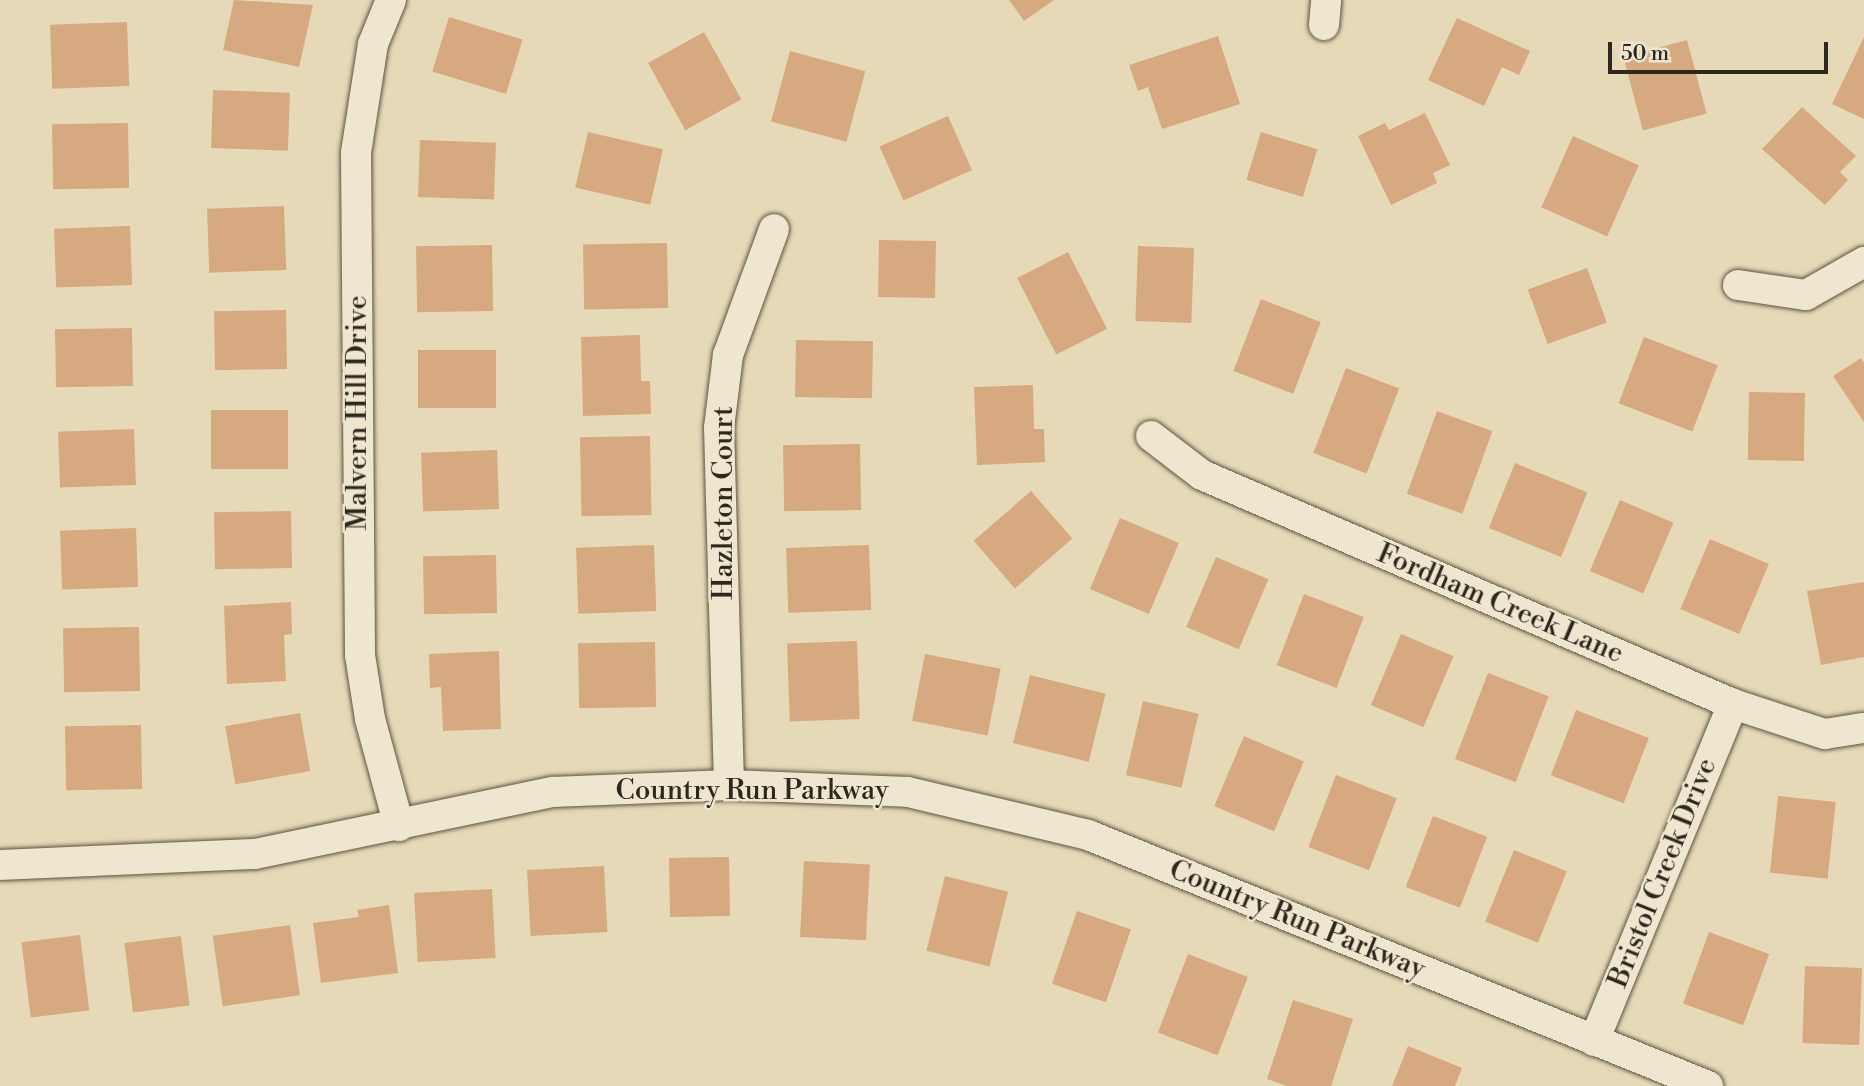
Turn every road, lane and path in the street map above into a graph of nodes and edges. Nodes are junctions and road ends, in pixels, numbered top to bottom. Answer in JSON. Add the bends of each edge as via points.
{"nodes":[{"id":1,"x":391,"y":0,"type":"edge"},
{"id":2,"x":774,"y":229,"type":"dead end"},
{"id":3,"x":1864,"y":262,"type":"edge"},
{"id":4,"x":1738,"y":285,"type":"dead end"},
{"id":5,"x":1151,"y":436,"type":"dead end"},
{"id":6,"x":1733,"y":704,"type":"junction"},
{"id":7,"x":1864,"y":728,"type":"edge"},
{"id":8,"x":729,"y":785,"type":"junction"},
{"id":9,"x":399,"y":826,"type":"junction"},
{"id":10,"x":0,"y":865,"type":"edge"},
{"id":11,"x":1594,"y":1041,"type":"junction"},
{"id":12,"x":1708,"y":1086,"type":"edge"}],
"edges":[{"from":1,"to":9,"type":"street","name":"Malvern Hill Drive","via":[[373,44],[356,153],[360,655],[370,719]]},
{"from":2,"to":8,"type":"street","name":"Hazleton Court","via":[[728,355],[719,428]]},
{"from":3,"to":4,"type":"street","via":[[1805,295]]},
{"from":5,"to":6,"type":"street","name":"Fordham Creek Lane","via":[[1202,475]]},
{"from":6,"to":7,"type":"street","name":"Fordham Creek Lane","via":[[1825,734]]},
{"from":6,"to":11,"type":"street","name":"Bristol Creek Drive"},
{"from":8,"to":9,"type":"street","name":"Country Run Parkway","via":[[551,792]]},
{"from":8,"to":11,"type":"street","name":"Country Run Parkway","via":[[908,792],[1088,835]]},
{"from":9,"to":10,"type":"street","name":"Country Run Parkway","via":[[255,854]]},
{"from":11,"to":12,"type":"street","name":"Country Run Parkway"}]}
